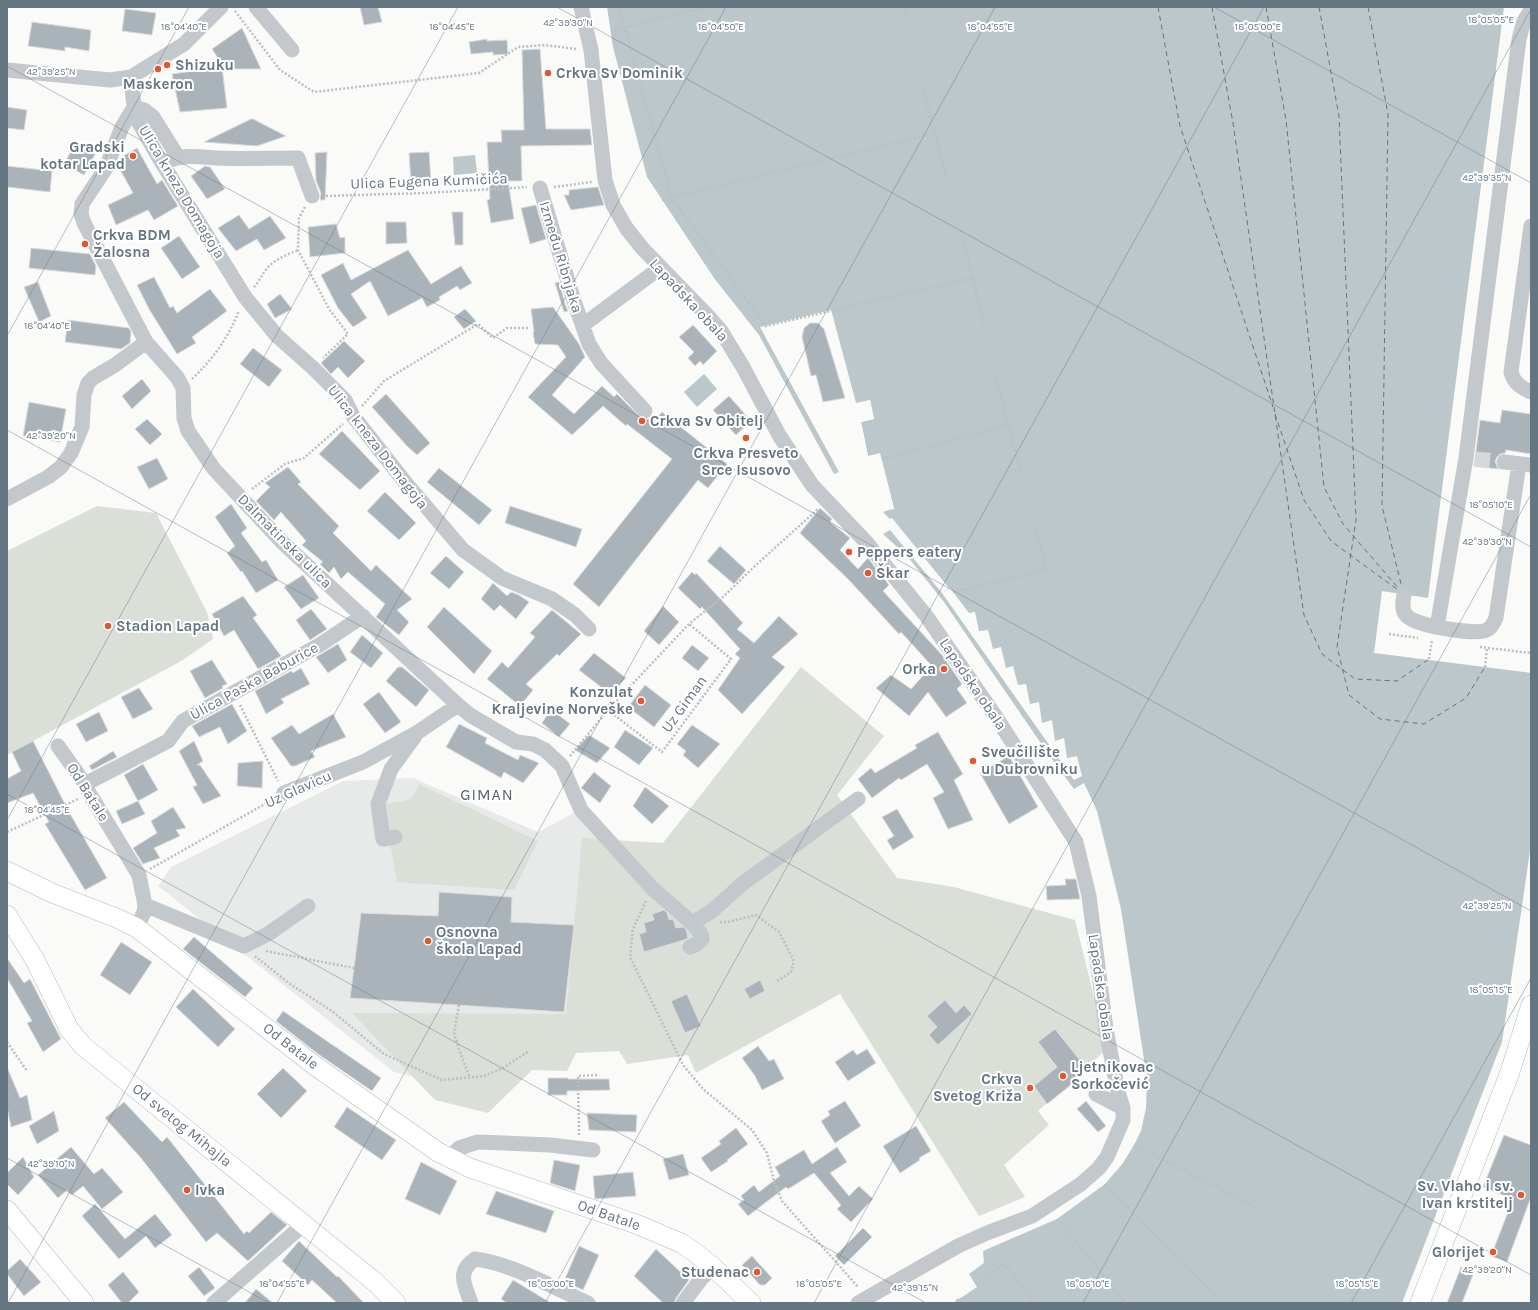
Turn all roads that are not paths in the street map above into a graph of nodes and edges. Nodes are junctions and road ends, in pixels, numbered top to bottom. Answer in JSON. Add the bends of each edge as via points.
{"nodes":[{"id":1,"x":221,"y":7,"type":"edge"},
{"id":2,"x":256,"y":7,"type":"edge"},
{"id":3,"x":581,"y":7,"type":"edge"},
{"id":4,"x":1531,"y":10,"type":"edge"},
{"id":5,"x":292,"y":50,"type":"dead end"},
{"id":6,"x":7,"y":70,"type":"edge"},
{"id":7,"x":131,"y":77,"type":"junction"},
{"id":8,"x":134,"y":107,"type":"junction"},
{"id":9,"x":178,"y":157,"type":"junction"},
{"id":10,"x":162,"y":164,"type":"junction"},
{"id":11,"x":540,"y":188,"type":"road end"},
{"id":12,"x":312,"y":196,"type":"road end"},
{"id":13,"x":1531,"y":226,"type":"edge"},
{"id":14,"x":660,"y":268,"type":"junction"},
{"id":15,"x":582,"y":325,"type":"junction"},
{"id":16,"x":146,"y":342,"type":"junction"},
{"id":17,"x":1531,"y":392,"type":"edge"},
{"id":18,"x":645,"y":411,"type":"dead end"},
{"id":19,"x":1518,"y":463,"type":"edge"},
{"id":20,"x":7,"y":499,"type":"edge"},
{"id":21,"x":1404,"y":594,"type":"dead end"},
{"id":22,"x":363,"y":616,"type":"junction"},
{"id":23,"x":589,"y":629,"type":"dead end"},
{"id":24,"x":1435,"y":634,"type":"junction"},
{"id":25,"x":458,"y":704,"type":"junction"},
{"id":26,"x":418,"y":732,"type":"junction"},
{"id":27,"x":58,"y":746,"type":"dead end"},
{"id":28,"x":87,"y":789,"type":"junction"},
{"id":29,"x":284,"y":793,"type":"road end"},
{"id":30,"x":858,"y":799,"type":"dead end"},
{"id":31,"x":395,"y":837,"type":"dead end"},
{"id":32,"x":7,"y":871,"type":"edge"},
{"id":33,"x":145,"y":905,"type":"junction"},
{"id":34,"x":308,"y":906,"type":"dead end"},
{"id":35,"x":7,"y":915,"type":"edge"},
{"id":36,"x":692,"y":923,"type":"junction"},
{"id":37,"x":137,"y":928,"type":"junction"},
{"id":38,"x":690,"y":947,"type":"dead end"},
{"id":39,"x":1531,"y":1005,"type":"edge"},
{"id":40,"x":1531,"y":1052,"type":"edge"},
{"id":41,"x":1509,"y":1075,"type":"junction"},
{"id":42,"x":1096,"y":1094,"type":"dead end"},
{"id":43,"x":1123,"y":1108,"type":"junction"},
{"id":44,"x":586,"y":1150,"type":"road end"},
{"id":45,"x":449,"y":1158,"type":"junction"},
{"id":46,"x":7,"y":1210,"type":"edge"},
{"id":47,"x":304,"y":1224,"type":"junction"},
{"id":48,"x":713,"y":1267,"type":"junction"},
{"id":49,"x":863,"y":1300,"type":"edge"},
{"id":50,"x":84,"y":1303,"type":"edge"},
{"id":51,"x":214,"y":1303,"type":"edge"},
{"id":52,"x":396,"y":1303,"type":"edge"},
{"id":53,"x":471,"y":1303,"type":"edge"},
{"id":54,"x":588,"y":1303,"type":"edge"},
{"id":55,"x":683,"y":1303,"type":"edge"},
{"id":56,"x":751,"y":1303,"type":"edge"},
{"id":57,"x":1420,"y":1303,"type":"edge"}],
"edges":[{"from":1,"to":7,"type":"street","via":[[184,44]]},
{"from":2,"to":5,"type":"street"},
{"from":3,"to":14,"type":"street","name":"Lapadska obala","via":[[591,50],[605,180],[613,205],[627,229]]},
{"from":4,"to":24,"type":"street","via":[[1524,21],[1520,40],[1470,458]]},
{"from":6,"to":7,"type":"street","via":[[110,80]]},
{"from":7,"to":8,"type":"street","name":"Ulica kneza Domagoja"},
{"from":8,"to":9,"type":"street","via":[[144,110],[153,117]]},
{"from":8,"to":10,"type":"street","name":"Ulica kneza Domagoja"},
{"from":8,"to":16,"type":"street","via":[[122,128],[106,168],[82,204],[81,214]]},
{"from":9,"to":10,"type":"street"},
{"from":9,"to":12,"type":"street","via":[[188,155],[217,158],[298,158]]},
{"from":10,"to":23,"type":"street","name":"Ulica kneza Domagoja","via":[[245,297],[277,336],[345,400],[353,416],[463,550],[502,578],[552,599],[575,615]]},
{"from":11,"to":15,"type":"street","name":"Između Ribnjaka"},
{"from":13,"to":17,"type":"street","via":[[1511,372],[1518,385]]},
{"from":14,"to":15,"type":"street","name":"Između Ribnjaka"},
{"from":14,"to":43,"type":"street","name":"Lapadska obala","via":[[721,331],[790,453],[812,485],[867,543],[927,618],[996,717],[1076,842],[1089,896],[1106,1029]]},
{"from":15,"to":18,"type":"street","name":"Između Ribnjaka","via":[[588,344],[601,363]]},
{"from":16,"to":20,"type":"street","via":[[88,383],[84,395],[82,427],[71,453],[61,467]]},
{"from":16,"to":22,"type":"street","name":"Dalmatinska ulica","via":[[183,388],[184,418],[188,431],[214,468],[282,542]]},
{"from":19,"to":24,"type":"street","via":[[1496,618],[1492,626],[1484,631]]},
{"from":21,"to":24,"type":"street","via":[[1402,608],[1406,616]]},
{"from":22,"to":25,"type":"street","name":"Dalmatinska ulica"},
{"from":22,"to":28,"type":"street","name":"Ulica Paska Baburice","via":[[321,644],[183,721],[168,741]]},
{"from":25,"to":26,"type":"street","name":"Uz Glavicu"},
{"from":25,"to":36,"type":"street","name":"Dalmatinska ulica","via":[[470,715],[516,742],[533,744],[545,750],[562,766],[581,810],[652,888]]},
{"from":26,"to":29,"type":"street","name":"Uz Glavicu","via":[[363,762]]},
{"from":26,"to":31,"type":"street","via":[[391,769],[378,804],[384,839]]},
{"from":27,"to":28,"type":"street","name":"Od Batale"},
{"from":28,"to":33,"type":"street","name":"Od Batale","via":[[139,875]]},
{"from":30,"to":36,"type":"street","via":[[742,884],[712,911]]},
{"from":32,"to":37,"type":"main road","name":"Od Batale","via":[[52,893]]},
{"from":33,"to":34,"type":"street","via":[[244,946],[268,934]]},
{"from":33,"to":37,"type":"street","name":"Od Batale"},
{"from":35,"to":47,"type":"main road","name":"Od svetog Mihajla","via":[[35,960],[70,1030],[83,1046]]},
{"from":36,"to":38,"type":"street","name":"Dalmatinska ulica","via":[[702,934],[702,939]]},
{"from":37,"to":45,"type":"main road","name":"Od Batale","via":[[318,1068]]},
{"from":39,"to":41,"type":"main road"},
{"from":40,"to":41,"type":"main road"},
{"from":41,"to":57,"type":"main road"},
{"from":42,"to":43,"type":"street"},
{"from":43,"to":49,"type":"street","name":"Lapadska obala","via":[[1123,1120],[1107,1157],[1081,1184],[1032,1216],[958,1246]]},
{"from":44,"to":45,"type":"street","via":[[550,1145],[478,1142],[460,1148]]},
{"from":45,"to":48,"type":"main road","name":"Od Batale","via":[[470,1168],[653,1231],[687,1247]]},
{"from":46,"to":50,"type":"main road"},
{"from":47,"to":51,"type":"street"},
{"from":47,"to":52,"type":"main road","name":"Od svetog Mihajla","via":[[375,1282]]},
{"from":48,"to":55,"type":"street"},
{"from":48,"to":56,"type":"main road","name":"Od Batale"},
{"from":53,"to":54,"type":"street","via":[[462,1277],[467,1264],[475,1259],[487,1260],[532,1277]]}]}
